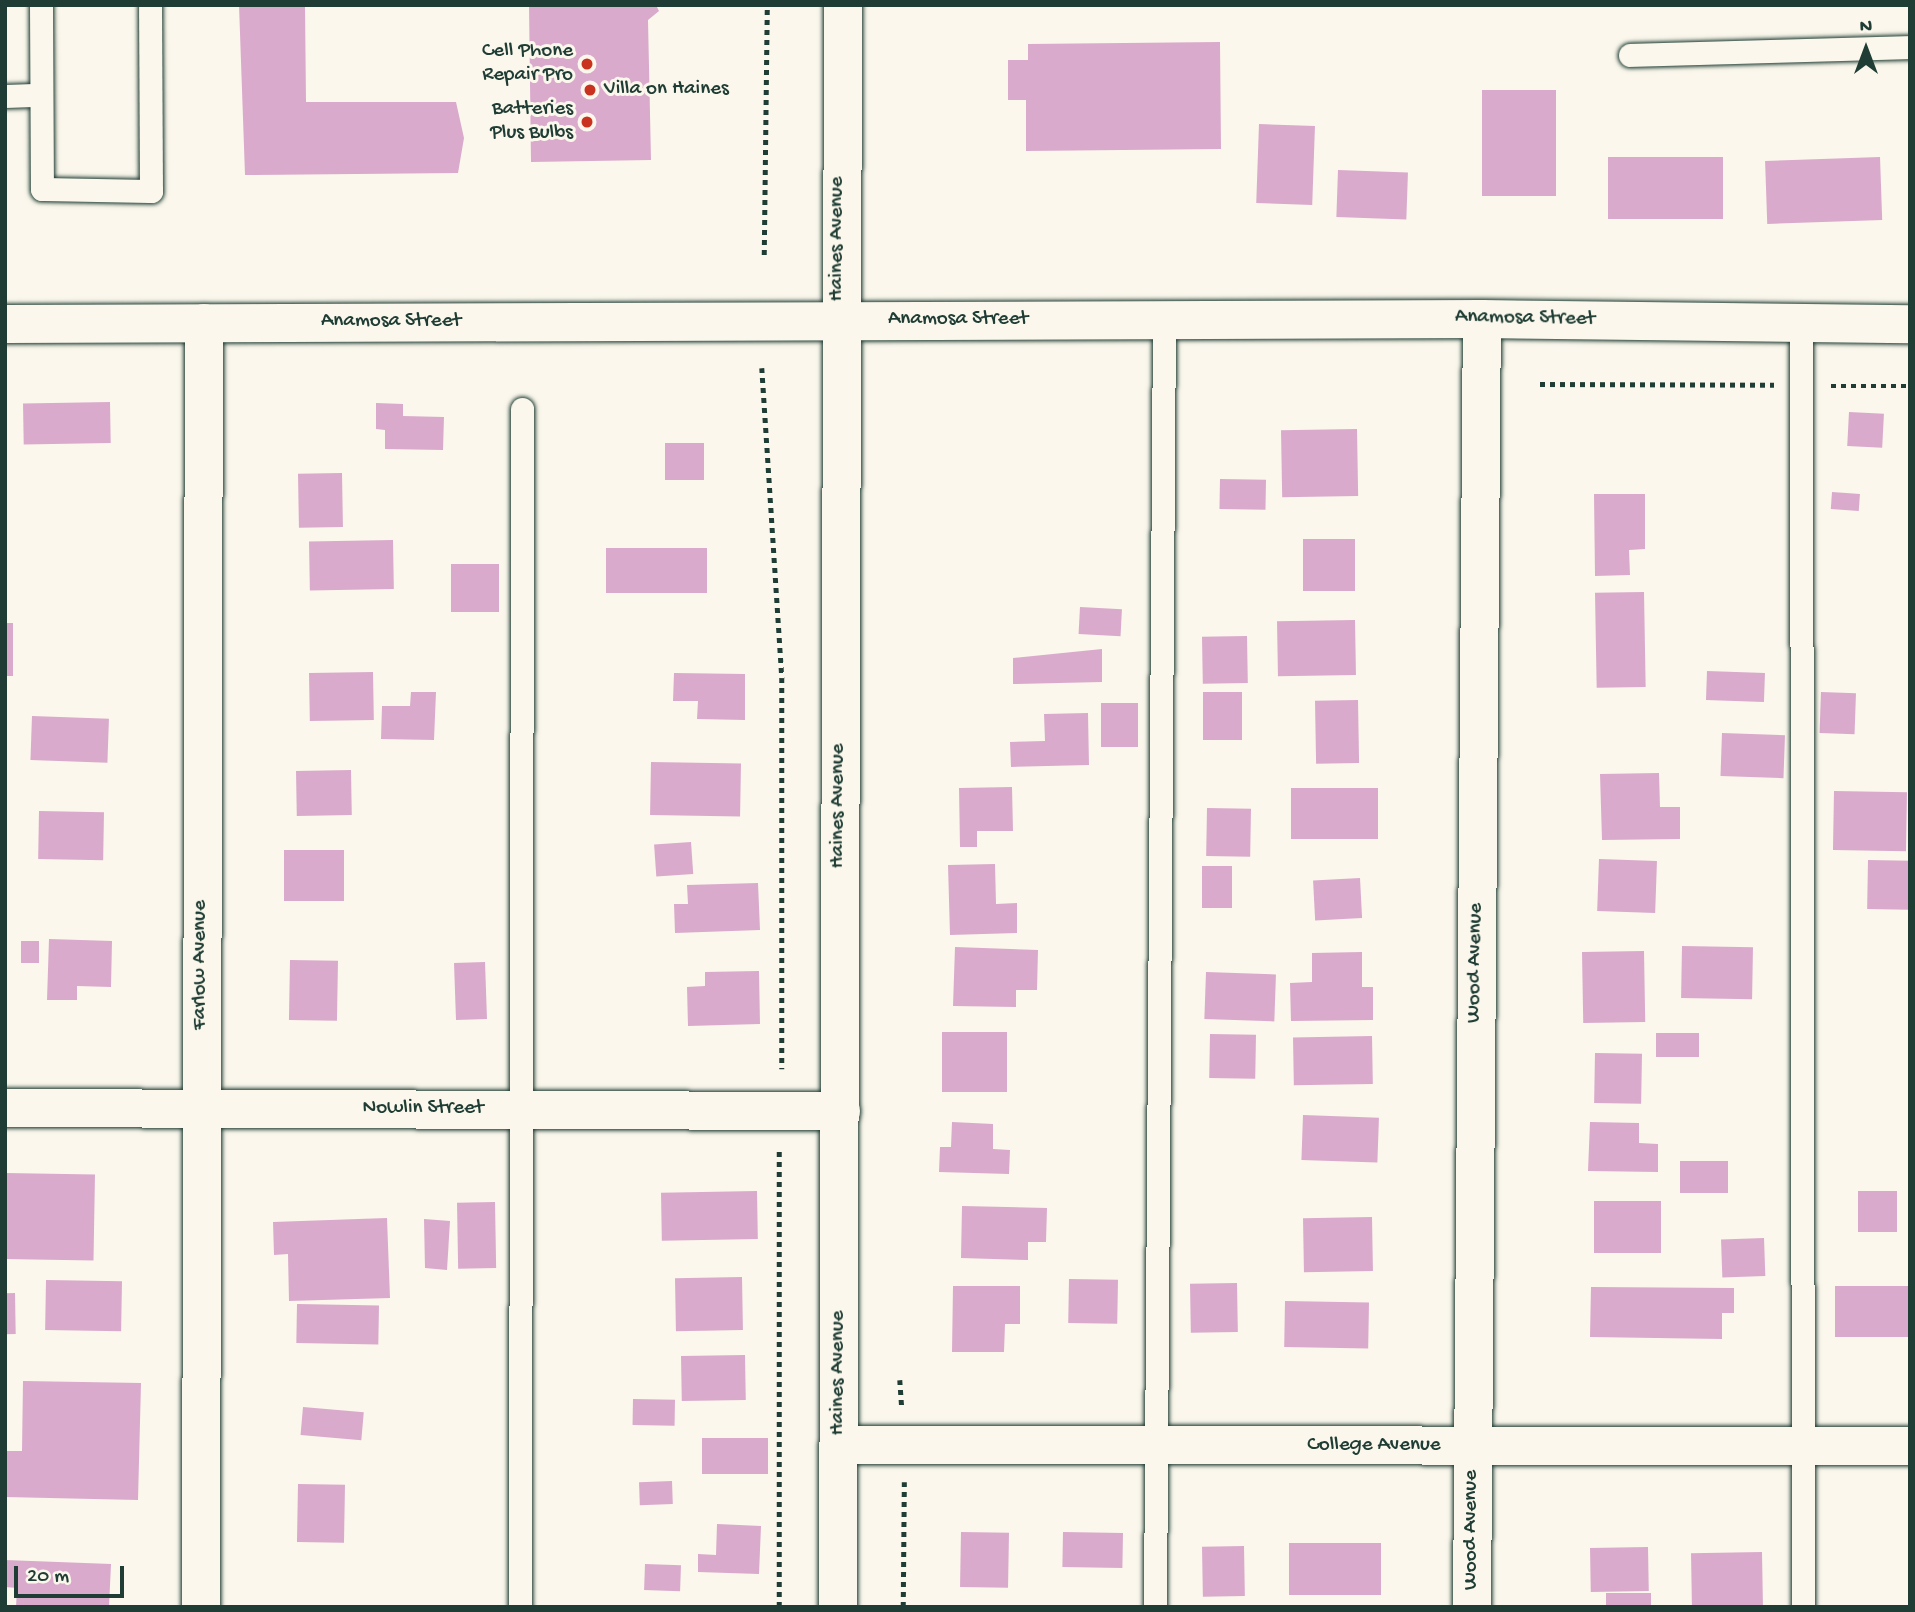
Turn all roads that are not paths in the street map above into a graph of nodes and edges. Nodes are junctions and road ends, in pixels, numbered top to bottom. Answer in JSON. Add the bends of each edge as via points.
{"nodes":[{"id":1,"x":41,"y":5,"type":"edge"},
{"id":2,"x":150,"y":5,"type":"edge"},
{"id":3,"x":843,"y":5,"type":"edge"},
{"id":4,"x":1910,"y":47,"type":"edge"},
{"id":5,"x":1630,"y":55,"type":"dead end"},
{"id":6,"x":41,"y":95,"type":"junction"},
{"id":7,"x":5,"y":96,"type":"edge"},
{"id":8,"x":1482,"y":318,"type":"junction"},
{"id":9,"x":838,"y":320,"type":"junction"},
{"id":10,"x":1164,"y":320,"type":"junction"},
{"id":11,"x":205,"y":323,"type":"junction"},
{"id":12,"x":1801,"y":323,"type":"junction"},
{"id":13,"x":5,"y":324,"type":"edge"},
{"id":14,"x":1910,"y":324,"type":"edge"},
{"id":15,"x":522,"y":409,"type":"dead end"},
{"id":16,"x":5,"y":1108,"type":"edge"},
{"id":17,"x":200,"y":1109,"type":"junction"},
{"id":18,"x":523,"y":1110,"type":"junction"},
{"id":19,"x":841,"y":1111,"type":"junction"},
{"id":20,"x":839,"y":1445,"type":"junction"},
{"id":21,"x":1155,"y":1445,"type":"junction"},
{"id":22,"x":1471,"y":1446,"type":"junction"},
{"id":23,"x":1804,"y":1446,"type":"junction"},
{"id":24,"x":1910,"y":1446,"type":"edge"},
{"id":25,"x":201,"y":1607,"type":"edge"},
{"id":26,"x":520,"y":1607,"type":"edge"},
{"id":27,"x":838,"y":1607,"type":"edge"},
{"id":28,"x":1156,"y":1607,"type":"edge"},
{"id":29,"x":1472,"y":1607,"type":"edge"},
{"id":30,"x":1803,"y":1607,"type":"edge"}],
"edges":[{"from":1,"to":6,"type":"lane"},
{"from":2,"to":6,"type":"lane","via":[[151,191],[42,190]]},
{"from":3,"to":9,"type":"street","name":"Haines Avenue"},
{"from":4,"to":5,"type":"lane"},
{"from":6,"to":7,"type":"lane"},
{"from":8,"to":10,"type":"street","name":"Anamosa Street"},
{"from":8,"to":12,"type":"street","name":"Anamosa Street"},
{"from":8,"to":22,"type":"street","name":"Wood Avenue"},
{"from":9,"to":10,"type":"street","name":"Anamosa Street"},
{"from":9,"to":11,"type":"street","name":"Anamosa Street"},
{"from":9,"to":19,"type":"street","name":"Haines Avenue"},
{"from":10,"to":21,"type":"lane"},
{"from":11,"to":13,"type":"street","name":"Anamosa Street"},
{"from":11,"to":17,"type":"street","name":"Farlow Avenue"},
{"from":12,"to":14,"type":"street","name":"Anamosa Street"},
{"from":12,"to":23,"type":"lane"},
{"from":15,"to":18,"type":"lane"},
{"from":16,"to":17,"type":"street","name":"Nowlin Street"},
{"from":17,"to":18,"type":"street","name":"Nowlin Street"},
{"from":17,"to":25,"type":"street","name":"Farlow Avenue"},
{"from":18,"to":19,"type":"street","name":"Nowlin Street"},
{"from":18,"to":26,"type":"lane"},
{"from":19,"to":20,"type":"street","name":"Haines Avenue"},
{"from":20,"to":21,"type":"street","name":"College Avenue"},
{"from":20,"to":27,"type":"street","name":"Haines Avenue"},
{"from":21,"to":22,"type":"street","name":"College Avenue"},
{"from":21,"to":28,"type":"lane"},
{"from":22,"to":23,"type":"street","name":"College Avenue"},
{"from":22,"to":29,"type":"street","name":"Wood Avenue"},
{"from":23,"to":24,"type":"street","name":"College Avenue"},
{"from":23,"to":30,"type":"lane"}]}
